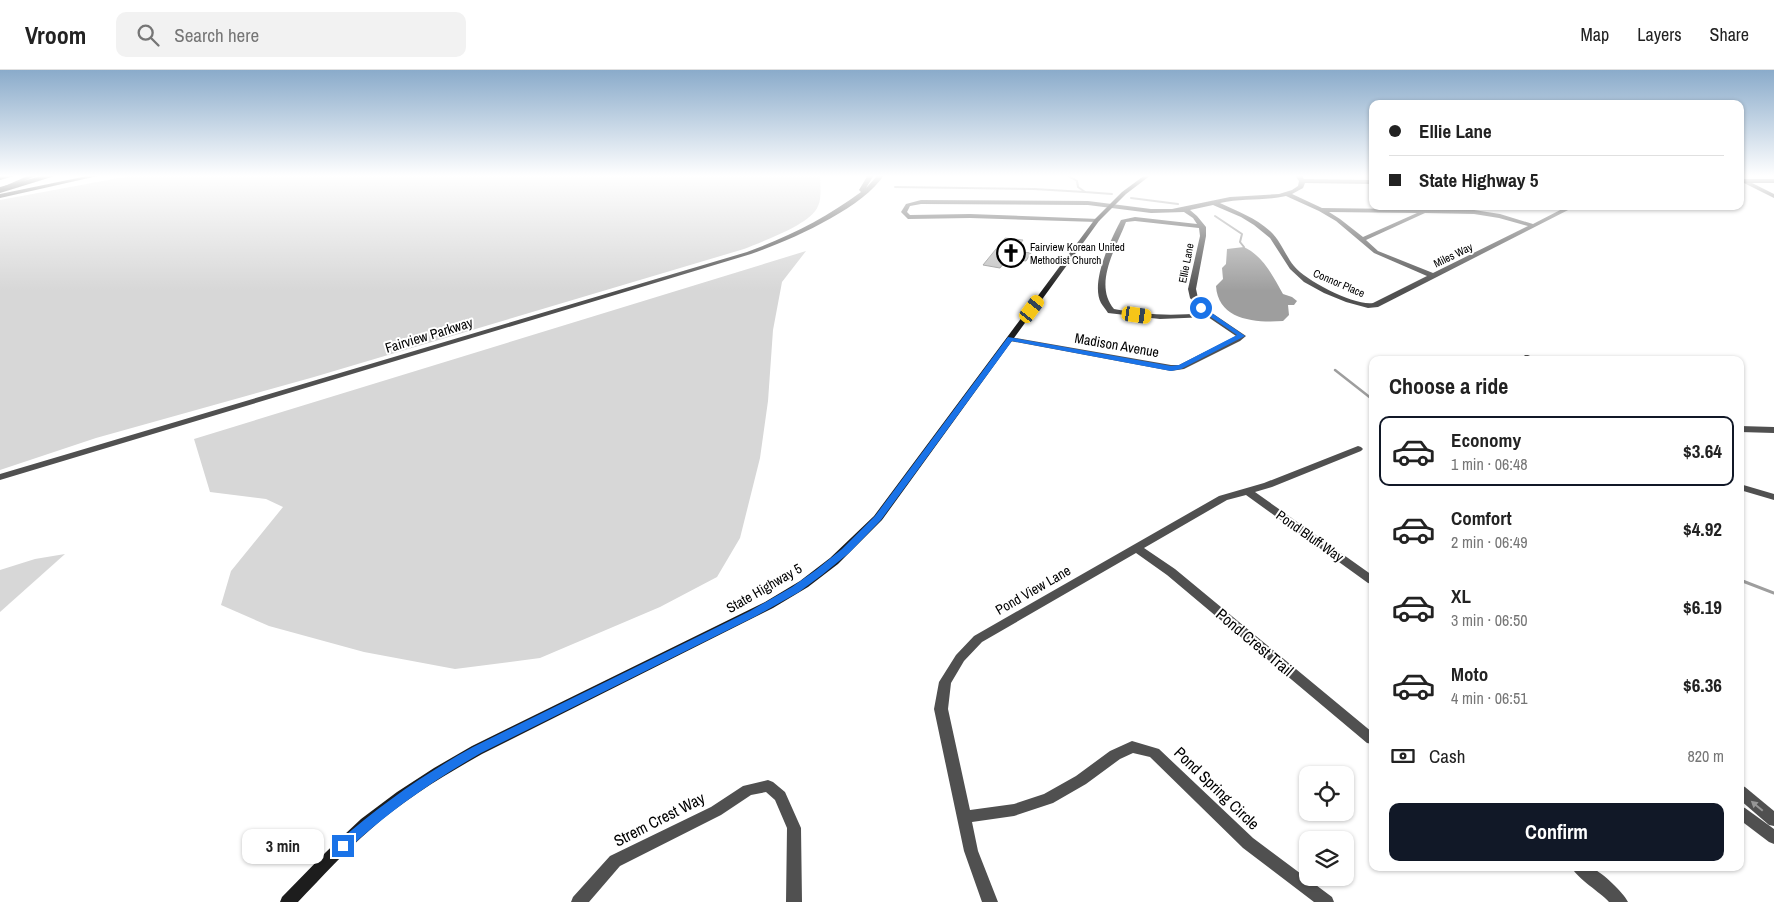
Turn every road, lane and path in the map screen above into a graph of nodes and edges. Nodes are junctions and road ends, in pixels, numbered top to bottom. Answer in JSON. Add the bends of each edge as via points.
{"nodes":[{"id":1,"x":833,"y":214,"type":"edge"},
{"id":2,"x":905,"y":214,"type":"edge"},
{"id":3,"x":1103,"y":214,"type":"edge"},
{"id":4,"x":1191,"y":214,"type":"edge"},
{"id":5,"x":1239,"y":214,"type":"edge"},
{"id":6,"x":1327,"y":214,"type":"edge"},
{"id":7,"x":1420,"y":214,"type":"edge"},
{"id":8,"x":1485,"y":214,"type":"edge"},
{"id":9,"x":1558,"y":214,"type":"edge"},
{"id":10,"x":1097,"y":220,"type":"junction"},
{"id":11,"x":1534,"y":226,"type":"junction"},
{"id":12,"x":1202,"y":227,"type":"junction"},
{"id":13,"x":1362,"y":240,"type":"junction"},
{"id":14,"x":1433,"y":276,"type":"junction"},
{"id":15,"x":1368,"y":306,"type":"joint"},
{"id":16,"x":1209,"y":315,"type":"junction"},
{"id":17,"x":1242,"y":336,"type":"joint"},
{"id":18,"x":1010,"y":339,"type":"junction"},
{"id":19,"x":1744,"y":429,"type":"edge"},
{"id":20,"x":1774,"y":430,"type":"edge"},
{"id":21,"x":1358,"y":450,"type":"dead end"},
{"id":22,"x":0,"y":477,"type":"edge"},
{"id":23,"x":1744,"y":488,"type":"edge"},
{"id":24,"x":1247,"y":491,"type":"junction"},
{"id":25,"x":1774,"y":497,"type":"edge"},
{"id":26,"x":1136,"y":548,"type":"junction"},
{"id":27,"x":1369,"y":578,"type":"edge"},
{"id":28,"x":1369,"y":737,"type":"edge"},
{"id":29,"x":1744,"y":795,"type":"edge"},
{"id":30,"x":1744,"y":815,"type":"edge"},
{"id":31,"x":964,"y":817,"type":"junction"},
{"id":32,"x":1774,"y":820,"type":"edge"},
{"id":33,"x":1774,"y":837,"type":"edge"},
{"id":34,"x":1584,"y":871,"type":"edge"},
{"id":35,"x":288,"y":902,"type":"edge"},
{"id":36,"x":578,"y":902,"type":"edge"},
{"id":37,"x":794,"y":902,"type":"edge"},
{"id":38,"x":990,"y":902,"type":"edge"},
{"id":39,"x":1326,"y":902,"type":"edge"},
{"id":40,"x":1620,"y":902,"type":"edge"}],
"edges":[{"from":1,"to":22,"type":"street","name":"Fairview Parkway","via":[[790,238],[749,253]]},
{"from":2,"to":10,"type":"street","via":[[918,218],[970,216]]},
{"from":3,"to":10,"type":"main road","name":"State Highway 5"},
{"from":4,"to":12,"type":"street","name":"Ellie Lane"},
{"from":5,"to":15,"type":"street","name":"Connor Place","via":[[1267,232],[1301,277]]},
{"from":6,"to":13,"type":"street"},
{"from":7,"to":13,"type":"street"},
{"from":8,"to":11,"type":"street"},
{"from":9,"to":11,"type":"street","name":"Miles Way"},
{"from":10,"to":18,"type":"main road","name":"State Highway 5"},
{"from":11,"to":14,"type":"street","name":"Miles Way"},
{"from":12,"to":16,"type":"street","name":"Ellie Lane","via":[[1192,289],[1194,298]]},
{"from":12,"to":16,"type":"street","via":[[1123,221],[1100,283],[1106,308],[1111,311],[1155,318]]},
{"from":13,"to":14,"type":"street","via":[[1389,259]]},
{"from":14,"to":15,"type":"street","name":"Miles Way"},
{"from":16,"to":17,"type":"street","name":"Ellie Lane"},
{"from":17,"to":18,"type":"street","name":"Madison Avenue","via":[[1181,367],[1171,368]]},
{"from":18,"to":35,"type":"main road","name":"State Highway 5","via":[[878,518],[826,567],[761,609],[441,770],[358,831]]},
{"from":19,"to":20,"type":"street"},
{"from":21,"to":24,"type":"street","name":"Pond View Lane"},
{"from":23,"to":25,"type":"street"},
{"from":24,"to":26,"type":"street","name":"Pond View Lane","via":[[1223,498]]},
{"from":24,"to":27,"type":"street","name":"Pond Bluff Way"},
{"from":26,"to":28,"type":"street","name":"Pond Crest Trail","via":[[1171,572]]},
{"from":26,"to":31,"type":"street","name":"Pond View Lane","via":[[978,639],[960,658],[945,682],[941,709]]},
{"from":32,"to":29,"type":"street","one_way":true},
{"from":30,"to":33,"type":"street"},
{"from":31,"to":38,"type":"street","name":"Pond View Lane","via":[[971,851]]},
{"from":31,"to":39,"type":"street","name":"Pond Spring Circle","via":[[1014,810],[1048,799],[1132,747],[1154,753],[1248,843]]},
{"from":34,"to":40,"type":"street"},
{"from":36,"to":37,"type":"street","name":"Strem Crest Way","via":[[615,861],[716,811],[748,790],[768,786],[780,796],[794,828]]}]}
